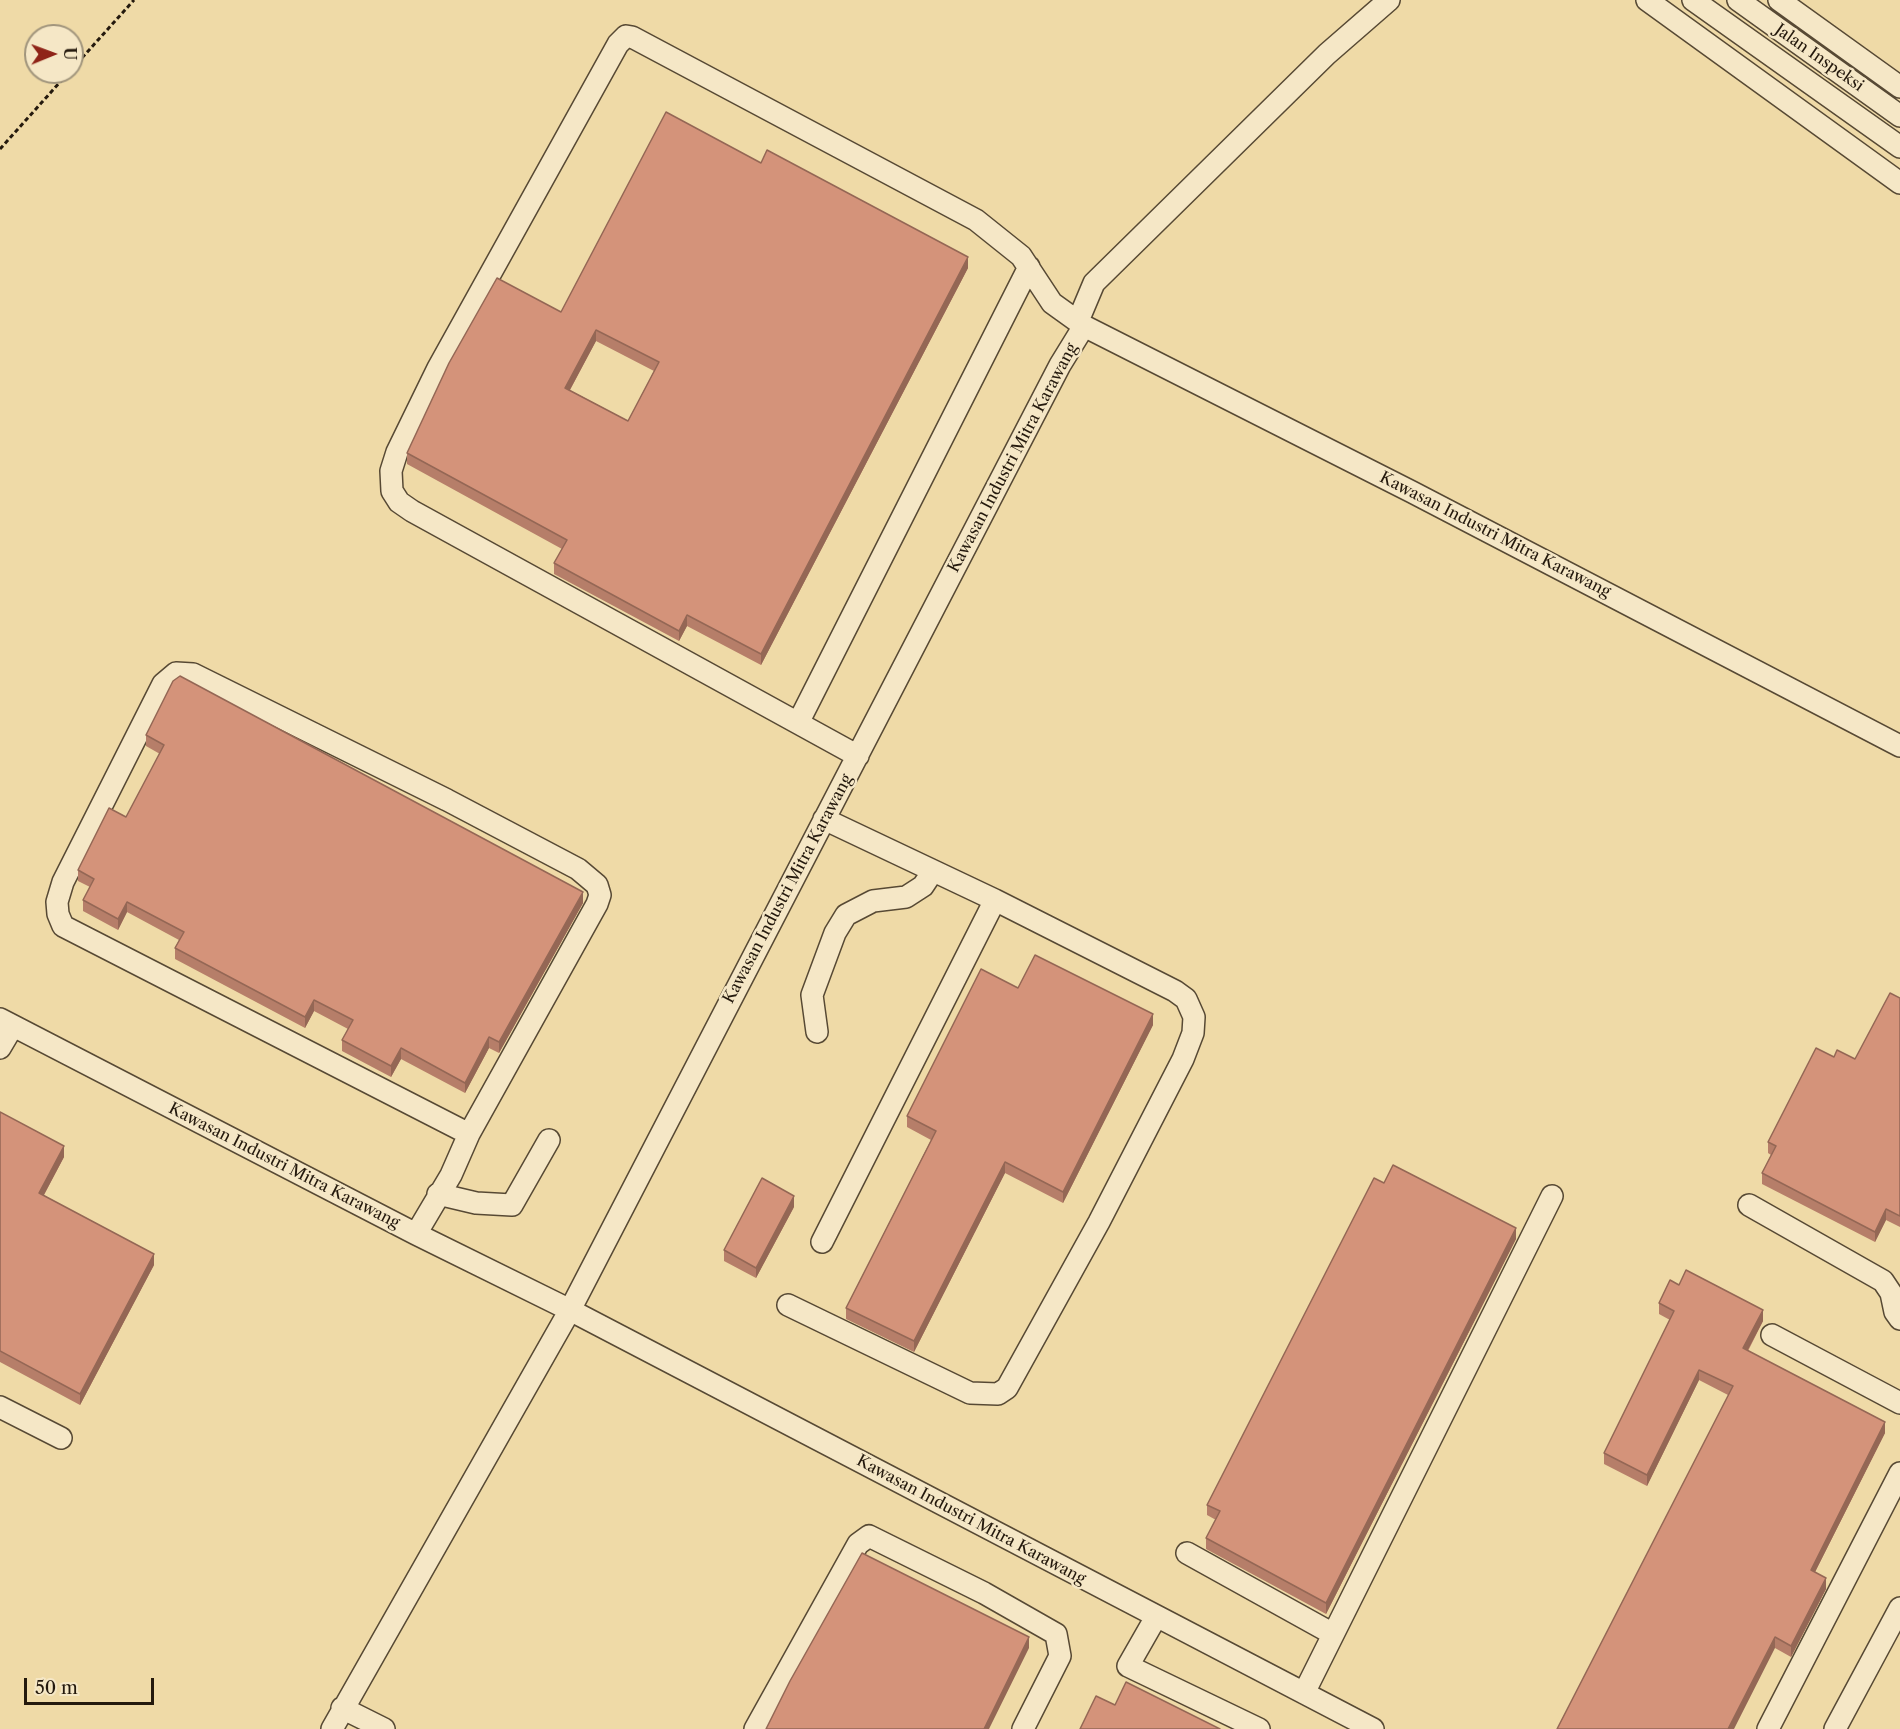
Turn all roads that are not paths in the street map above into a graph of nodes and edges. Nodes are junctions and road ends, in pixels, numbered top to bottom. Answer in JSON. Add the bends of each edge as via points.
{"nodes":[{"id":1,"x":1389,"y":0,"type":"edge"},
{"id":2,"x":1647,"y":0,"type":"edge"},
{"id":3,"x":1693,"y":0,"type":"edge"},
{"id":4,"x":1738,"y":0,"type":"edge"},
{"id":5,"x":1779,"y":0,"type":"edge"},
{"id":6,"x":1900,"y":87,"type":"edge"},
{"id":7,"x":1900,"y":116,"type":"edge"},
{"id":8,"x":1900,"y":147,"type":"edge"},
{"id":9,"x":1899,"y":180,"type":"edge"},
{"id":10,"x":1029,"y":267,"type":"junction"},
{"id":11,"x":1081,"y":323,"type":"junction"},
{"id":12,"x":798,"y":723,"type":"junction"},
{"id":13,"x":1900,"y":746,"type":"edge"},
{"id":14,"x":858,"y":756,"type":"junction"},
{"id":15,"x":824,"y":819,"type":"junction"},
{"id":16,"x":933,"y":871,"type":"junction"},
{"id":17,"x":995,"y":900,"type":"junction"},
{"id":18,"x":6,"y":1022,"type":"edge"},
{"id":19,"x":817,"y":1032,"type":"dead end"},
{"id":20,"x":0,"y":1048,"type":"edge"},
{"id":21,"x":469,"y":1134,"type":"junction"},
{"id":22,"x":549,"y":1140,"type":"dead end"},
{"id":23,"x":438,"y":1194,"type":"junction"},
{"id":24,"x":1551,"y":1196,"type":"dead end"},
{"id":25,"x":1749,"y":1205,"type":"dead end"},
{"id":26,"x":416,"y":1234,"type":"junction"},
{"id":27,"x":822,"y":1242,"type":"dead end"},
{"id":28,"x":1896,"y":1291,"type":"edge"},
{"id":29,"x":788,"y":1305,"type":"dead end"},
{"id":30,"x":570,"y":1310,"type":"junction"},
{"id":31,"x":1900,"y":1319,"type":"edge"},
{"id":32,"x":1772,"y":1335,"type":"dead end"},
{"id":33,"x":1900,"y":1403,"type":"edge"},
{"id":34,"x":0,"y":1407,"type":"edge"},
{"id":35,"x":61,"y":1438,"type":"dead end"},
{"id":36,"x":1900,"y":1473,"type":"edge"},
{"id":37,"x":1187,"y":1553,"type":"dead end"},
{"id":38,"x":1900,"y":1608,"type":"edge"},
{"id":39,"x":1156,"y":1617,"type":"junction"},
{"id":40,"x":1334,"y":1634,"type":"junction"},
{"id":41,"x":1304,"y":1694,"type":"junction"},
{"id":42,"x":342,"y":1708,"type":"junction"},
{"id":43,"x":377,"y":1728,"type":"edge"},
{"id":44,"x":332,"y":1729,"type":"edge"},
{"id":45,"x":756,"y":1729,"type":"edge"},
{"id":46,"x":1023,"y":1729,"type":"edge"},
{"id":47,"x":1259,"y":1729,"type":"edge"},
{"id":48,"x":1373,"y":1729,"type":"edge"},
{"id":49,"x":1768,"y":1729,"type":"edge"},
{"id":50,"x":1835,"y":1729,"type":"edge"}],
"edges":[{"from":1,"to":11,"type":"street","via":[[1327,54],[1094,283]]},
{"from":2,"to":9,"type":"street"},
{"from":3,"to":8,"type":"street"},
{"from":4,"to":7,"type":"street","name":"Jalan Inspeksi"},
{"from":5,"to":6,"type":"street"},
{"from":10,"to":11,"type":"street","via":[[1052,303]]},
{"from":10,"to":12,"type":"street"},
{"from":10,"to":12,"type":"street","via":[[976,220],[628,36],[618,44],[438,368],[391,471],[392,491],[399,502]]},
{"from":11,"to":13,"type":"street","name":"Kawasan Industri Mitra Karawang"},
{"from":11,"to":14,"type":"street","name":"Kawasan Industri Mitra Karawang"},
{"from":12,"to":14,"type":"street"},
{"from":14,"to":15,"type":"street","name":"Kawasan Industri Mitra Karawang"},
{"from":15,"to":16,"type":"street"},
{"from":15,"to":30,"type":"street","name":"Kawasan Industri Mitra Karawang"},
{"from":16,"to":17,"type":"street"},
{"from":16,"to":19,"type":"street","via":[[923,886],[906,897],[873,901],[846,915],[812,994]]},
{"from":17,"to":27,"type":"street"},
{"from":17,"to":29,"type":"street","via":[[1186,999],[1194,1017],[1193,1034],[1183,1059],[1013,1380],[998,1394],[970,1393]]},
{"from":18,"to":20,"type":"street"},
{"from":18,"to":26,"type":"street","name":"Kawasan Industri Mitra Karawang"},
{"from":21,"to":21,"type":"street","via":[[63,926],[57,902],[63,882],[163,684],[177,673],[193,674],[447,800],[578,869],[597,885],[597,904]]},
{"from":21,"to":23,"type":"street"},
{"from":22,"to":23,"type":"street","via":[[512,1205],[476,1203]]},
{"from":23,"to":26,"type":"street"},
{"from":24,"to":40,"type":"street"},
{"from":25,"to":28,"type":"street"},
{"from":26,"to":30,"type":"street","name":"Kawasan Industri Mitra Karawang"},
{"from":28,"to":31,"type":"street","via":[[1895,1312]]},
{"from":30,"to":39,"type":"street","name":"Kawasan Industri Mitra Karawang"},
{"from":30,"to":42,"type":"street","name":"Kawasan Industri Mitra Karawang"},
{"from":32,"to":33,"type":"street"},
{"from":34,"to":35,"type":"street"},
{"from":36,"to":49,"type":"street"},
{"from":37,"to":40,"type":"street"},
{"from":38,"to":50,"type":"street"},
{"from":39,"to":41,"type":"street","name":"Kawasan Industri Mitra Karawang"},
{"from":39,"to":47,"type":"street","via":[[1128,1666]]},
{"from":40,"to":41,"type":"street"},
{"from":41,"to":48,"type":"street","name":"Kawasan Industri Mitra Karawang"},
{"from":42,"to":43,"type":"street"},
{"from":42,"to":44,"type":"street","name":"Kawasan Industri Mitra Karawang"},
{"from":45,"to":46,"type":"street","via":[[858,1544],[869,1536],[1056,1634],[1060,1656]]}]}
